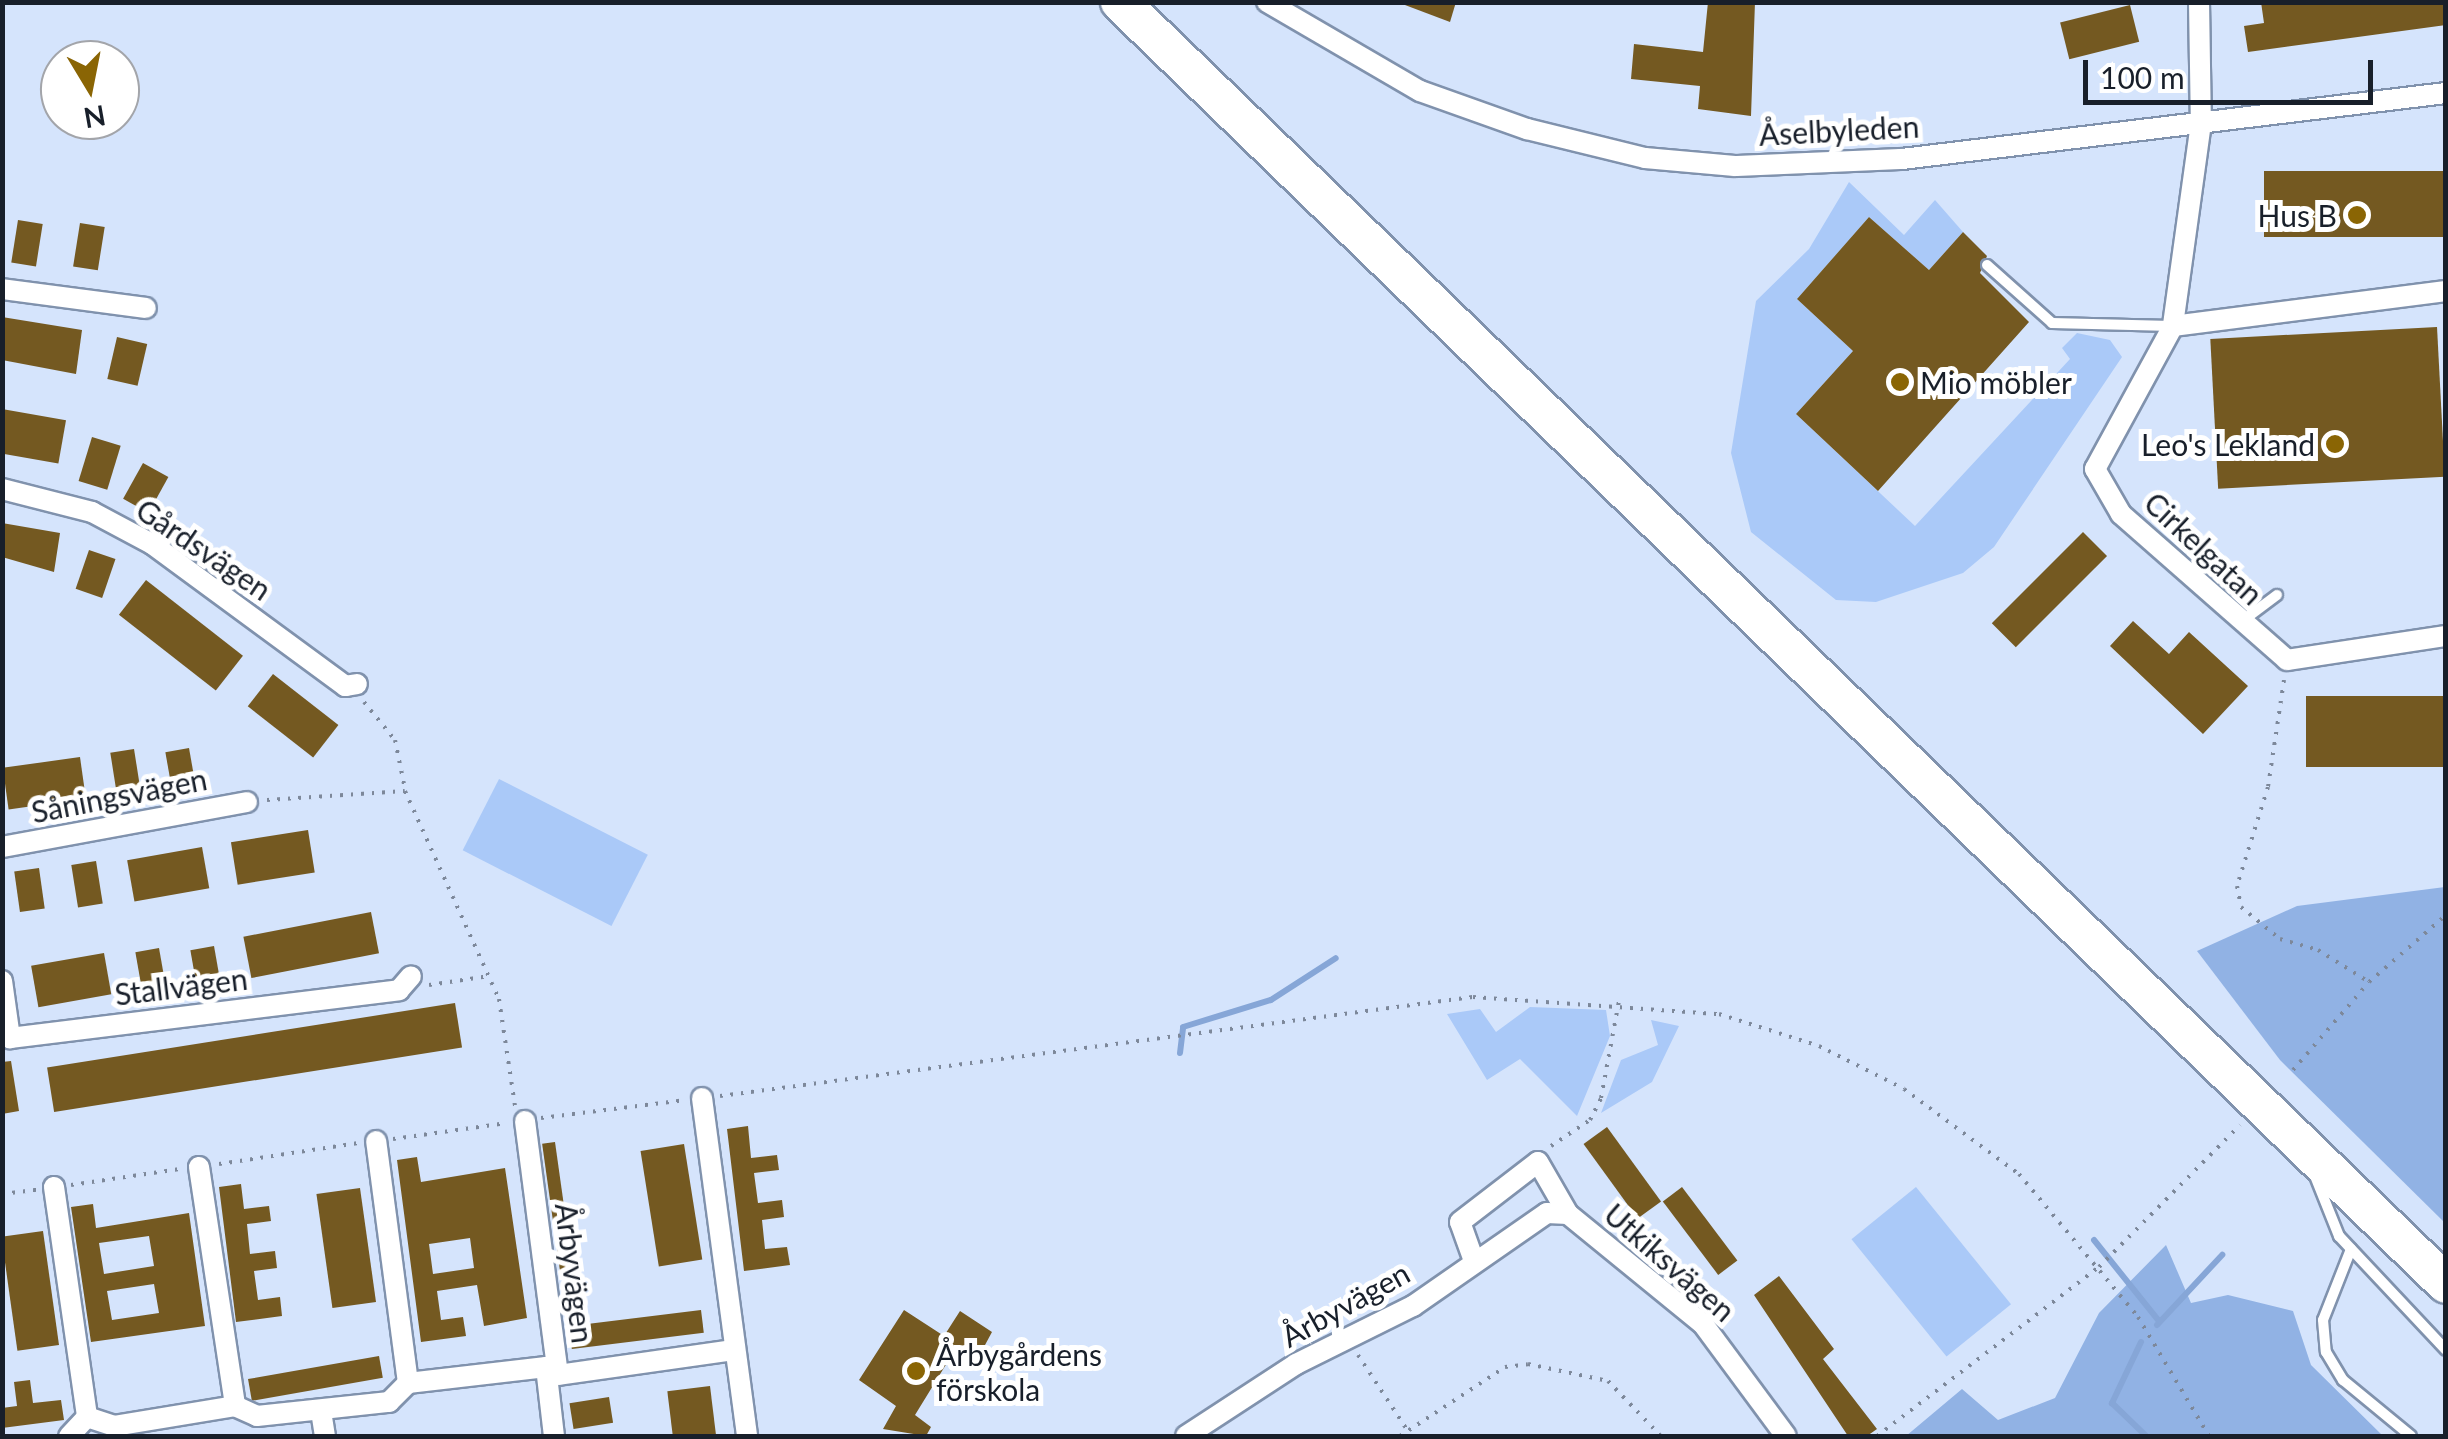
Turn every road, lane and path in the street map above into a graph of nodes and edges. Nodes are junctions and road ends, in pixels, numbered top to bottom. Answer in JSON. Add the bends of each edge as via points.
{"nodes":[{"id":1,"x":1120,"y":2,"type":"edge"},
{"id":2,"x":1155,"y":2,"type":"edge"},
{"id":3,"x":1267,"y":2,"type":"edge"},
{"id":4,"x":2199,"y":2,"type":"edge"},
{"id":5,"x":2446,"y":93,"type":"edge"},
{"id":6,"x":2202,"y":123,"type":"junction"},
{"id":7,"x":1987,"y":265,"type":"dead end"},
{"id":8,"x":2,"y":289,"type":"edge"},
{"id":9,"x":2446,"y":292,"type":"edge"},
{"id":10,"x":146,"y":308,"type":"dead end"},
{"id":11,"x":2173,"y":326,"type":"junction"},
{"id":12,"x":2,"y":489,"type":"edge"},
{"id":13,"x":2277,"y":594,"type":"dead end"},
{"id":14,"x":2240,"y":622,"type":"junction"},
{"id":15,"x":2446,"y":636,"type":"edge"},
{"id":16,"x":2287,"y":660,"type":"junction"},
{"id":17,"x":351,"y":685,"type":"joint"},
{"id":18,"x":405,"y":791,"type":"junction"},
{"id":19,"x":247,"y":802,"type":"joint"},
{"id":20,"x":2,"y":847,"type":"edge"},
{"id":21,"x":2446,"y":915,"type":"edge"},
{"id":22,"x":489,"y":976,"type":"junction"},
{"id":23,"x":2,"y":981,"type":"edge"},
{"id":24,"x":2369,"y":982,"type":"junction"},
{"id":25,"x":405,"y":983,"type":"joint"},
{"id":26,"x":1619,"y":1001,"type":"junction"},
{"id":27,"x":2293,"y":1070,"type":"dead end"},
{"id":28,"x":702,"y":1098,"type":"junction"},
{"id":29,"x":2247,"y":1118,"type":"dead end"},
{"id":30,"x":525,"y":1120,"type":"joint"},
{"id":31,"x":376,"y":1141,"type":"junction"},
{"id":32,"x":2302,"y":1143,"type":"junction"},
{"id":33,"x":1538,"y":1162,"type":"junction"},
{"id":34,"x":200,"y":1167,"type":"junction"},
{"id":35,"x":54,"y":1187,"type":"junction"},
{"id":36,"x":2,"y":1194,"type":"edge"},
{"id":37,"x":1568,"y":1214,"type":"junction"},
{"id":38,"x":1530,"y":1219,"type":"joint"},
{"id":39,"x":2351,"y":1249,"type":"junction"},
{"id":40,"x":2446,"y":1249,"type":"edge"},
{"id":41,"x":1474,"y":1261,"type":"junction"},
{"id":42,"x":2099,"y":1268,"type":"junction"},
{"id":43,"x":2446,"y":1284,"type":"edge"},
{"id":44,"x":1348,"y":1339,"type":"junction"},
{"id":45,"x":734,"y":1350,"type":"junction"},
{"id":46,"x":2446,"y":1350,"type":"edge"},
{"id":47,"x":552,"y":1371,"type":"junction"},
{"id":48,"x":408,"y":1383,"type":"junction"},
{"id":49,"x":235,"y":1406,"type":"junction"},
{"id":50,"x":321,"y":1411,"type":"junction"},
{"id":51,"x":87,"y":1417,"type":"junction"},
{"id":52,"x":1408,"y":1431,"type":"junction"},
{"id":53,"x":1788,"y":1434,"type":"edge"},
{"id":54,"x":69,"y":1436,"type":"edge"},
{"id":55,"x":324,"y":1436,"type":"edge"},
{"id":56,"x":554,"y":1436,"type":"edge"},
{"id":57,"x":747,"y":1436,"type":"edge"},
{"id":58,"x":1186,"y":1436,"type":"edge"},
{"id":59,"x":1400,"y":1436,"type":"edge"},
{"id":60,"x":1661,"y":1436,"type":"edge"},
{"id":61,"x":1877,"y":1436,"type":"edge"},
{"id":62,"x":2209,"y":1436,"type":"edge"},
{"id":63,"x":2412,"y":1436,"type":"edge"}],
"edges":[{"from":1,"to":32,"type":"highway"},
{"from":2,"to":40,"type":"highway"},
{"from":3,"to":6,"type":"street","name":"Åselbyleden","via":[[1420,91],[1645,158],[1806,166]]},
{"from":4,"to":6,"type":"street","name":"Cirkelgatan"},
{"from":5,"to":6,"type":"street","name":"Åselbyleden"},
{"from":6,"to":11,"type":"street","name":"Cirkelgatan"},
{"from":7,"to":11,"type":"lane","via":[[2052,323]]},
{"from":8,"to":10,"type":"street"},
{"from":9,"to":11,"type":"street"},
{"from":11,"to":14,"type":"street","name":"Cirkelgatan","via":[[2096,468],[2121,514]]},
{"from":12,"to":17,"type":"street","name":"Gårdsvägen","via":[[92,512],[152,544]]},
{"from":13,"to":14,"type":"lane"},
{"from":14,"to":16,"type":"street","name":"Cirkelgatan"},
{"from":15,"to":16,"type":"street"},
{"from":16,"to":24,"type":"path","via":[[2268,787],[2237,886],[2240,907],[2280,939],[2318,950]]},
{"from":17,"to":18,"type":"path","via":[[395,740]]},
{"from":18,"to":19,"type":"path"},
{"from":18,"to":22,"type":"path"},
{"from":19,"to":20,"type":"street","name":"Såningsvägen"},
{"from":21,"to":24,"type":"path"},
{"from":22,"to":25,"type":"path"},
{"from":22,"to":31,"type":"path","via":[[518,1122]]},
{"from":23,"to":25,"type":"street","name":"Stallvägen","via":[[10,1038]]},
{"from":24,"to":27,"type":"path"},
{"from":26,"to":28,"type":"path","via":[[1472,997]]},
{"from":26,"to":33,"type":"path","via":[[1602,1098]]},
{"from":26,"to":42,"type":"path","via":[[1718,1014],[1819,1046],[1904,1088],[2019,1174]]},
{"from":28,"to":30,"type":"path"},
{"from":28,"to":45,"type":"street"},
{"from":29,"to":42,"type":"path"},
{"from":30,"to":47,"type":"street","name":"Årbyvägen"},
{"from":31,"to":34,"type":"path"},
{"from":31,"to":48,"type":"street"},
{"from":32,"to":39,"type":"lane"},
{"from":32,"to":43,"type":"highway"},
{"from":33,"to":37,"type":"street"},
{"from":33,"to":41,"type":"street","via":[[1460,1222]]},
{"from":34,"to":35,"type":"path"},
{"from":34,"to":49,"type":"street"},
{"from":35,"to":36,"type":"path"},
{"from":35,"to":51,"type":"street"},
{"from":37,"to":38,"type":"street","name":"Utkiksvägen"},
{"from":37,"to":53,"type":"street","name":"Utkiksvägen","via":[[1703,1324]]},
{"from":38,"to":41,"type":"street","name":"Årbyvägen"},
{"from":39,"to":46,"type":"lane"},
{"from":39,"to":63,"type":"lane","via":[[2323,1320],[2326,1352],[2343,1380]]},
{"from":41,"to":44,"type":"street","name":"Årbyvägen"},
{"from":42,"to":61,"type":"path"},
{"from":42,"to":62,"type":"path"},
{"from":44,"to":52,"type":"path"},
{"from":44,"to":58,"type":"street","name":"Årbyvägen"},
{"from":45,"to":47,"type":"street","name":"Årbyvägen"},
{"from":45,"to":57,"type":"street"},
{"from":47,"to":48,"type":"street","name":"Årbyvägen"},
{"from":47,"to":56,"type":"street","name":"Årbyvägen"},
{"from":48,"to":50,"type":"street","name":"Årbyvägen","via":[[389,1402]]},
{"from":49,"to":50,"type":"street","name":"Årbyvägen","via":[[257,1416]]},
{"from":49,"to":51,"type":"street","name":"Årbyvägen","via":[[114,1426]]},
{"from":50,"to":55,"type":"street"},
{"from":51,"to":54,"type":"street"},
{"from":52,"to":59,"type":"path"},
{"from":52,"to":60,"type":"path","via":[[1505,1367],[1528,1364],[1608,1381]]}]}
